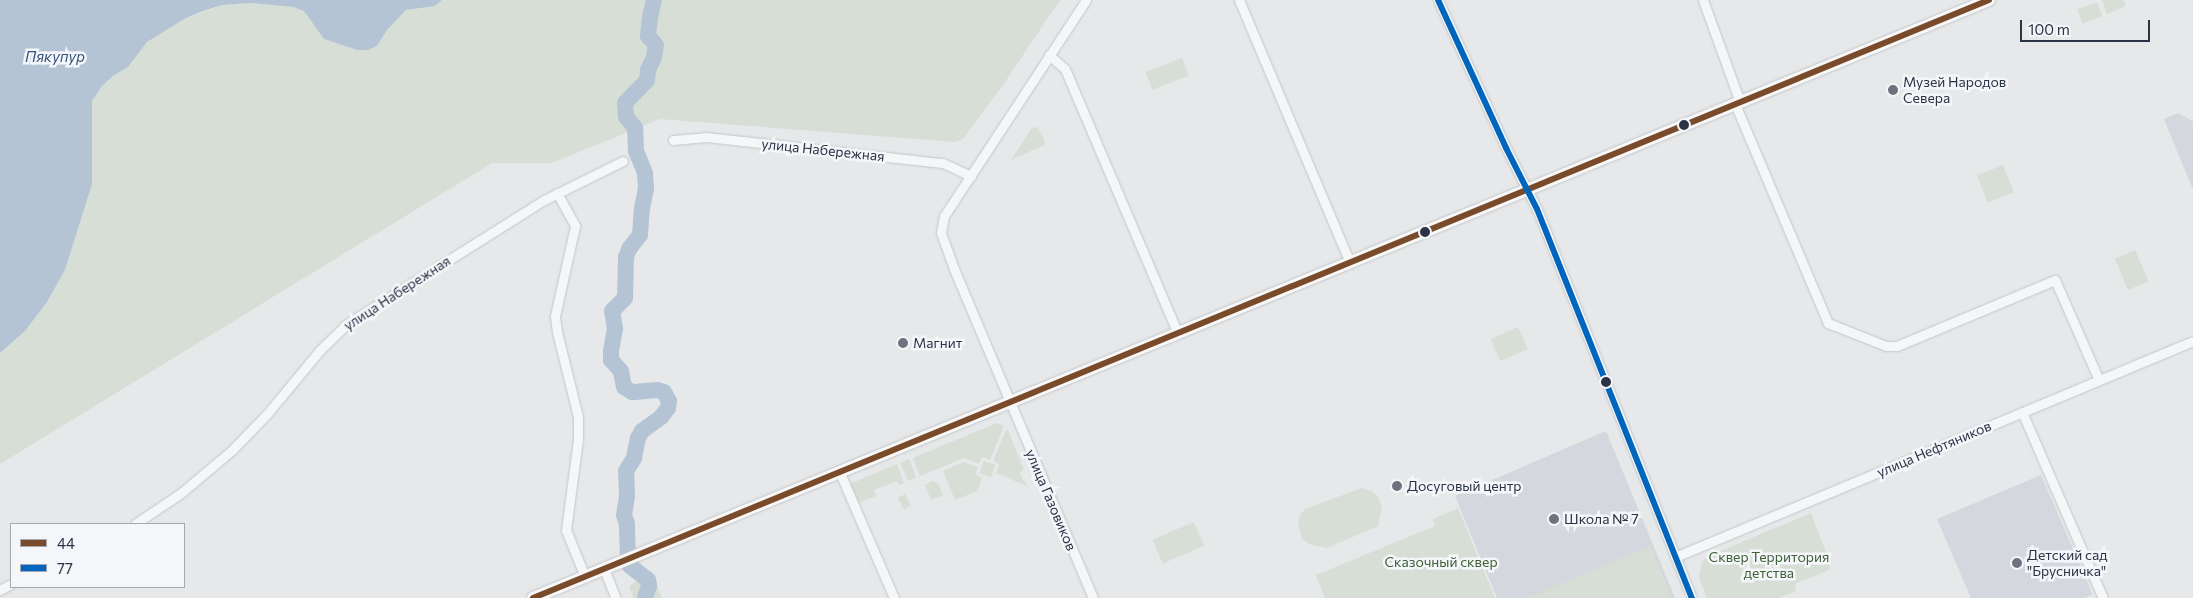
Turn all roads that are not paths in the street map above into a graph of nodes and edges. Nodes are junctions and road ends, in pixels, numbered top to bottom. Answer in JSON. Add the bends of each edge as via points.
{"nodes":[{"id":1,"x":1086,"y":0,"type":"edge"},
{"id":2,"x":1239,"y":0,"type":"edge"},
{"id":3,"x":1438,"y":0,"type":"edge"},
{"id":4,"x":1703,"y":0,"type":"edge"},
{"id":5,"x":1990,"y":0,"type":"edge"},
{"id":6,"x":1049,"y":55,"type":"junction"},
{"id":7,"x":1738,"y":103,"type":"junction"},
{"id":8,"x":673,"y":140,"type":"dead end"},
{"id":9,"x":623,"y":160,"type":"dead end"},
{"id":10,"x":971,"y":176,"type":"junction"},
{"id":11,"x":1527,"y":190,"type":"junction"},
{"id":12,"x":557,"y":193,"type":"junction"},
{"id":13,"x":1350,"y":263,"type":"junction"},
{"id":14,"x":1178,"y":334,"type":"junction"},
{"id":15,"x":2193,"y":341,"type":"edge"},
{"id":16,"x":2099,"y":380,"type":"junction"},
{"id":17,"x":1010,"y":403,"type":"junction"},
{"id":18,"x":2022,"y":412,"type":"junction"},
{"id":19,"x":840,"y":473,"type":"junction"},
{"id":20,"x":137,"y":523,"type":"edge"},
{"id":21,"x":1676,"y":557,"type":"junction"},
{"id":22,"x":608,"y":568,"type":"junction"},
{"id":23,"x":585,"y":577,"type":"junction"},
{"id":24,"x":533,"y":598,"type":"edge"},
{"id":25,"x":616,"y":598,"type":"edge"},
{"id":26,"x":894,"y":598,"type":"edge"},
{"id":27,"x":1093,"y":598,"type":"edge"},
{"id":28,"x":1692,"y":598,"type":"edge"},
{"id":29,"x":2103,"y":598,"type":"edge"}],
"edges":[{"from":1,"to":6,"type":"street"},
{"from":2,"to":13,"type":"street"},
{"from":3,"to":11,"type":"street"},
{"from":4,"to":7,"type":"street"},
{"from":5,"to":7,"type":"main road"},
{"from":6,"to":10,"type":"street"},
{"from":6,"to":14,"type":"street","via":[[1065,69]]},
{"from":7,"to":11,"type":"main road"},
{"from":7,"to":16,"type":"street","via":[[1828,323],[1886,346],[1897,346],[2055,280]]},
{"from":8,"to":10,"type":"street","name":"улица Набережная","via":[[706,137],[943,163]]},
{"from":9,"to":12,"type":"street","name":"улица Набережная"},
{"from":10,"to":17,"type":"street","via":[[944,216],[941,233]]},
{"from":11,"to":13,"type":"main road"},
{"from":11,"to":21,"type":"street"},
{"from":12,"to":20,"type":"street","name":"улица Набережная","via":[[347,324],[232,450],[181,494]]},
{"from":12,"to":23,"type":"street","via":[[575,226],[555,316],[578,418],[566,530]]},
{"from":13,"to":14,"type":"main road"},
{"from":14,"to":17,"type":"main road"},
{"from":15,"to":16,"type":"street","name":"улица Нефтяников"},
{"from":16,"to":18,"type":"street","name":"улица Нефтяников"},
{"from":17,"to":19,"type":"main road"},
{"from":17,"to":27,"type":"street","name":"улица Газовиков"},
{"from":18,"to":21,"type":"street","name":"улица Нефтяников"},
{"from":18,"to":29,"type":"street"},
{"from":19,"to":22,"type":"main road"},
{"from":19,"to":26,"type":"street"},
{"from":21,"to":28,"type":"street"},
{"from":22,"to":23,"type":"main road"},
{"from":22,"to":25,"type":"street"},
{"from":23,"to":24,"type":"main road"}]}
